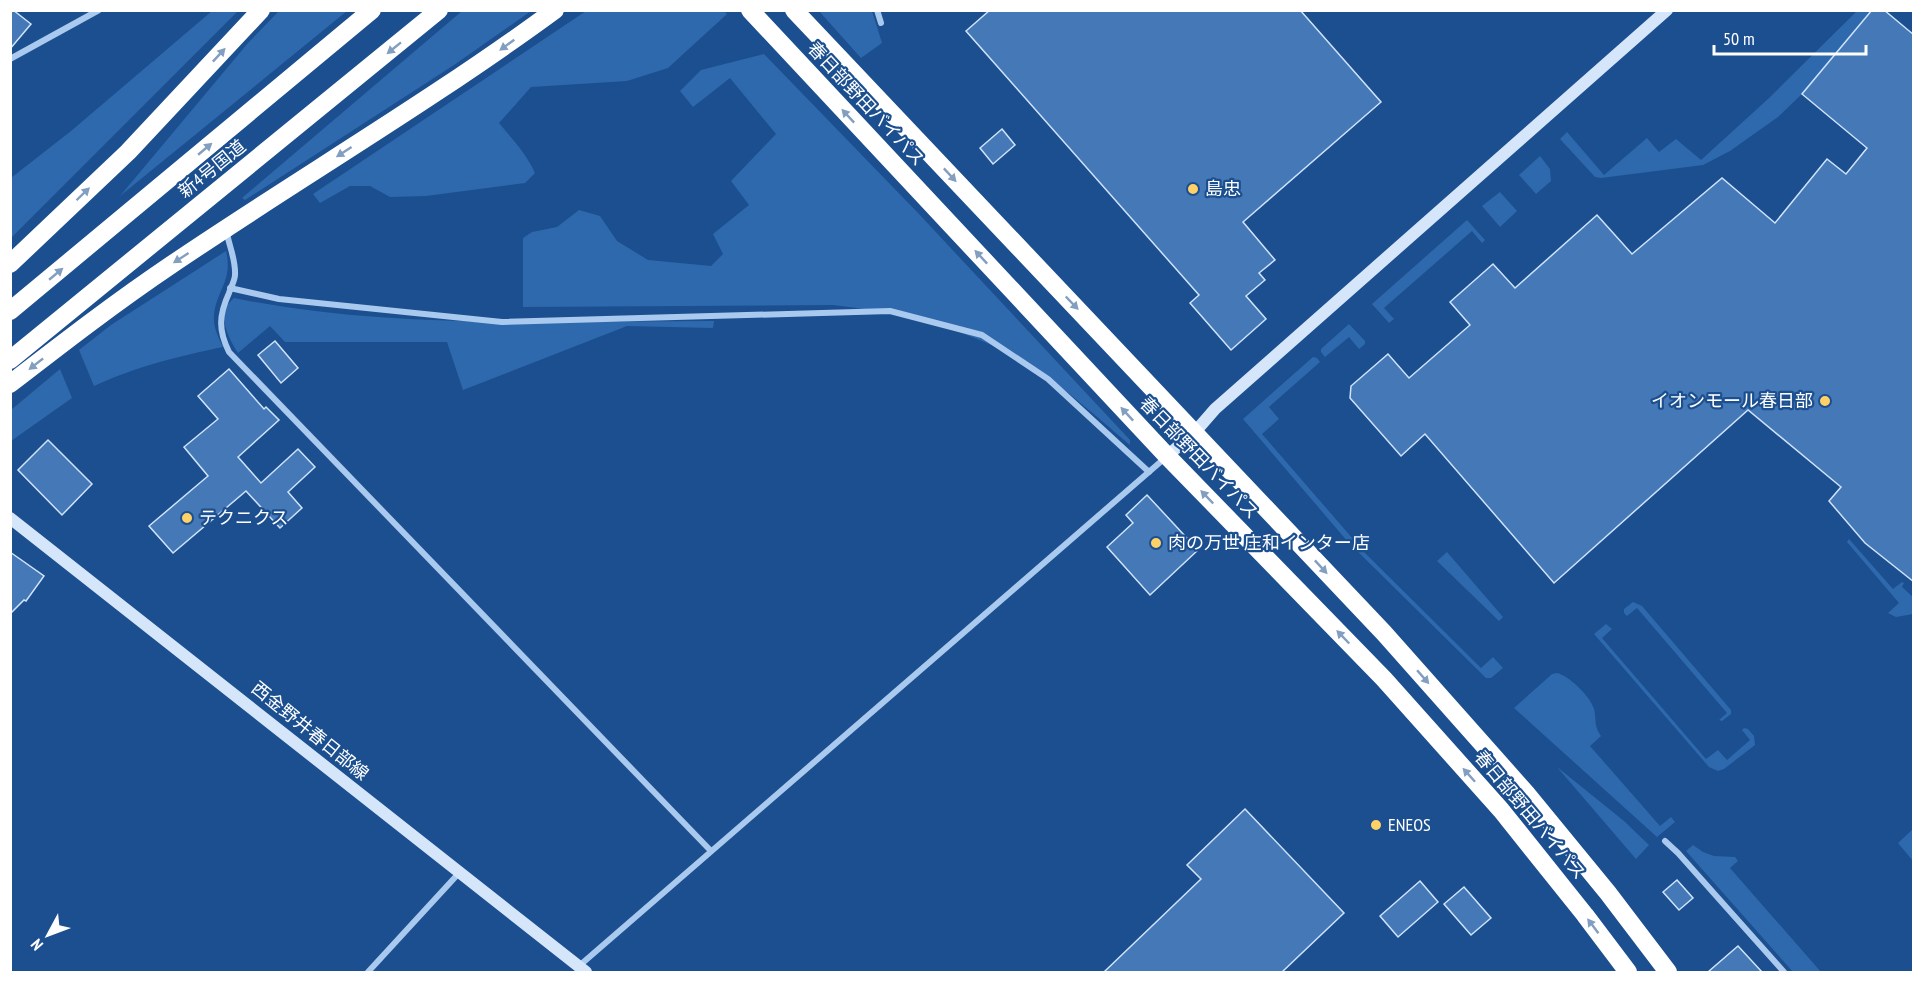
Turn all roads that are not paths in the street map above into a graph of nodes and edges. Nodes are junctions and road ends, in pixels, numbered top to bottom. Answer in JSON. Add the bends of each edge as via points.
{"nodes":[{"id":1,"x":99,"y":10,"type":"edge"},
{"id":2,"x":261,"y":10,"type":"edge"},
{"id":3,"x":372,"y":10,"type":"edge"},
{"id":4,"x":439,"y":10,"type":"edge"},
{"id":5,"x":555,"y":10,"type":"edge"},
{"id":6,"x":750,"y":10,"type":"edge"},
{"id":7,"x":794,"y":10,"type":"edge"},
{"id":8,"x":877,"y":10,"type":"edge"},
{"id":9,"x":1667,"y":10,"type":"edge"},
{"id":10,"x":881,"y":23,"type":"dead end"},
{"id":11,"x":10,"y":59,"type":"edge"},
{"id":12,"x":226,"y":229,"type":"junction"},
{"id":13,"x":10,"y":264,"type":"edge"},
{"id":14,"x":231,"y":288,"type":"junction"},
{"id":15,"x":10,"y":311,"type":"edge"},
{"id":16,"x":10,"y":360,"type":"edge"},
{"id":17,"x":10,"y":384,"type":"edge"},
{"id":18,"x":1195,"y":432,"type":"junction"},
{"id":19,"x":1167,"y":456,"type":"junction"},
{"id":20,"x":1149,"y":472,"type":"junction"},
{"id":21,"x":10,"y":518,"type":"edge"},
{"id":22,"x":1665,"y":841,"type":"dead end"},
{"id":23,"x":711,"y":851,"type":"junction"},
{"id":24,"x":459,"y":873,"type":"junction"},
{"id":25,"x":582,"y":970,"type":"edge"},
{"id":26,"x":368,"y":972,"type":"edge"},
{"id":27,"x":1628,"y":972,"type":"edge"},
{"id":28,"x":1668,"y":972,"type":"edge"},
{"id":29,"x":1784,"y":972,"type":"edge"}],
"edges":[{"from":1,"to":11,"type":"street"},
{"from":13,"to":2,"type":"highway","one_way":true,"via":[[128,152]]},
{"from":15,"to":3,"type":"highway","name":"新4号国道","one_way":true},
{"from":4,"to":16,"type":"highway","name":"新4号国道","one_way":true},
{"from":5,"to":12,"type":"highway","one_way":true,"via":[[498,52]]},
{"from":19,"to":6,"type":"highway","name":"春日部野田バイパス","one_way":true},
{"from":7,"to":18,"type":"highway","name":"春日部野田バイパス","one_way":true},
{"from":8,"to":10,"type":"street"},
{"from":9,"to":18,"type":"main road","via":[[1215,409]]},
{"from":12,"to":14,"type":"street","via":[[236,276]]},
{"from":12,"to":17,"type":"highway","one_way":true,"via":[[111,306]]},
{"from":14,"to":20,"type":"street","via":[[279,299],[502,322],[890,311],[982,335],[1048,379]]},
{"from":14,"to":23,"type":"street","via":[[219,323],[229,352]]},
{"from":18,"to":19,"type":"main road"},
{"from":18,"to":28,"type":"highway","name":"春日部野田バイパス","one_way":true,"via":[[1384,633],[1526,793]]},
{"from":19,"to":20,"type":"street"},
{"from":27,"to":19,"type":"highway","name":"春日部野田バイパス","one_way":true,"via":[[1501,810],[1392,687]]},
{"from":20,"to":23,"type":"street"},
{"from":21,"to":24,"type":"main road","name":"西金野井春日部線"},
{"from":22,"to":29,"type":"street"},
{"from":23,"to":25,"type":"street"},
{"from":24,"to":25,"type":"main road","name":"西金野井春日部線"},
{"from":24,"to":26,"type":"street"}]}
